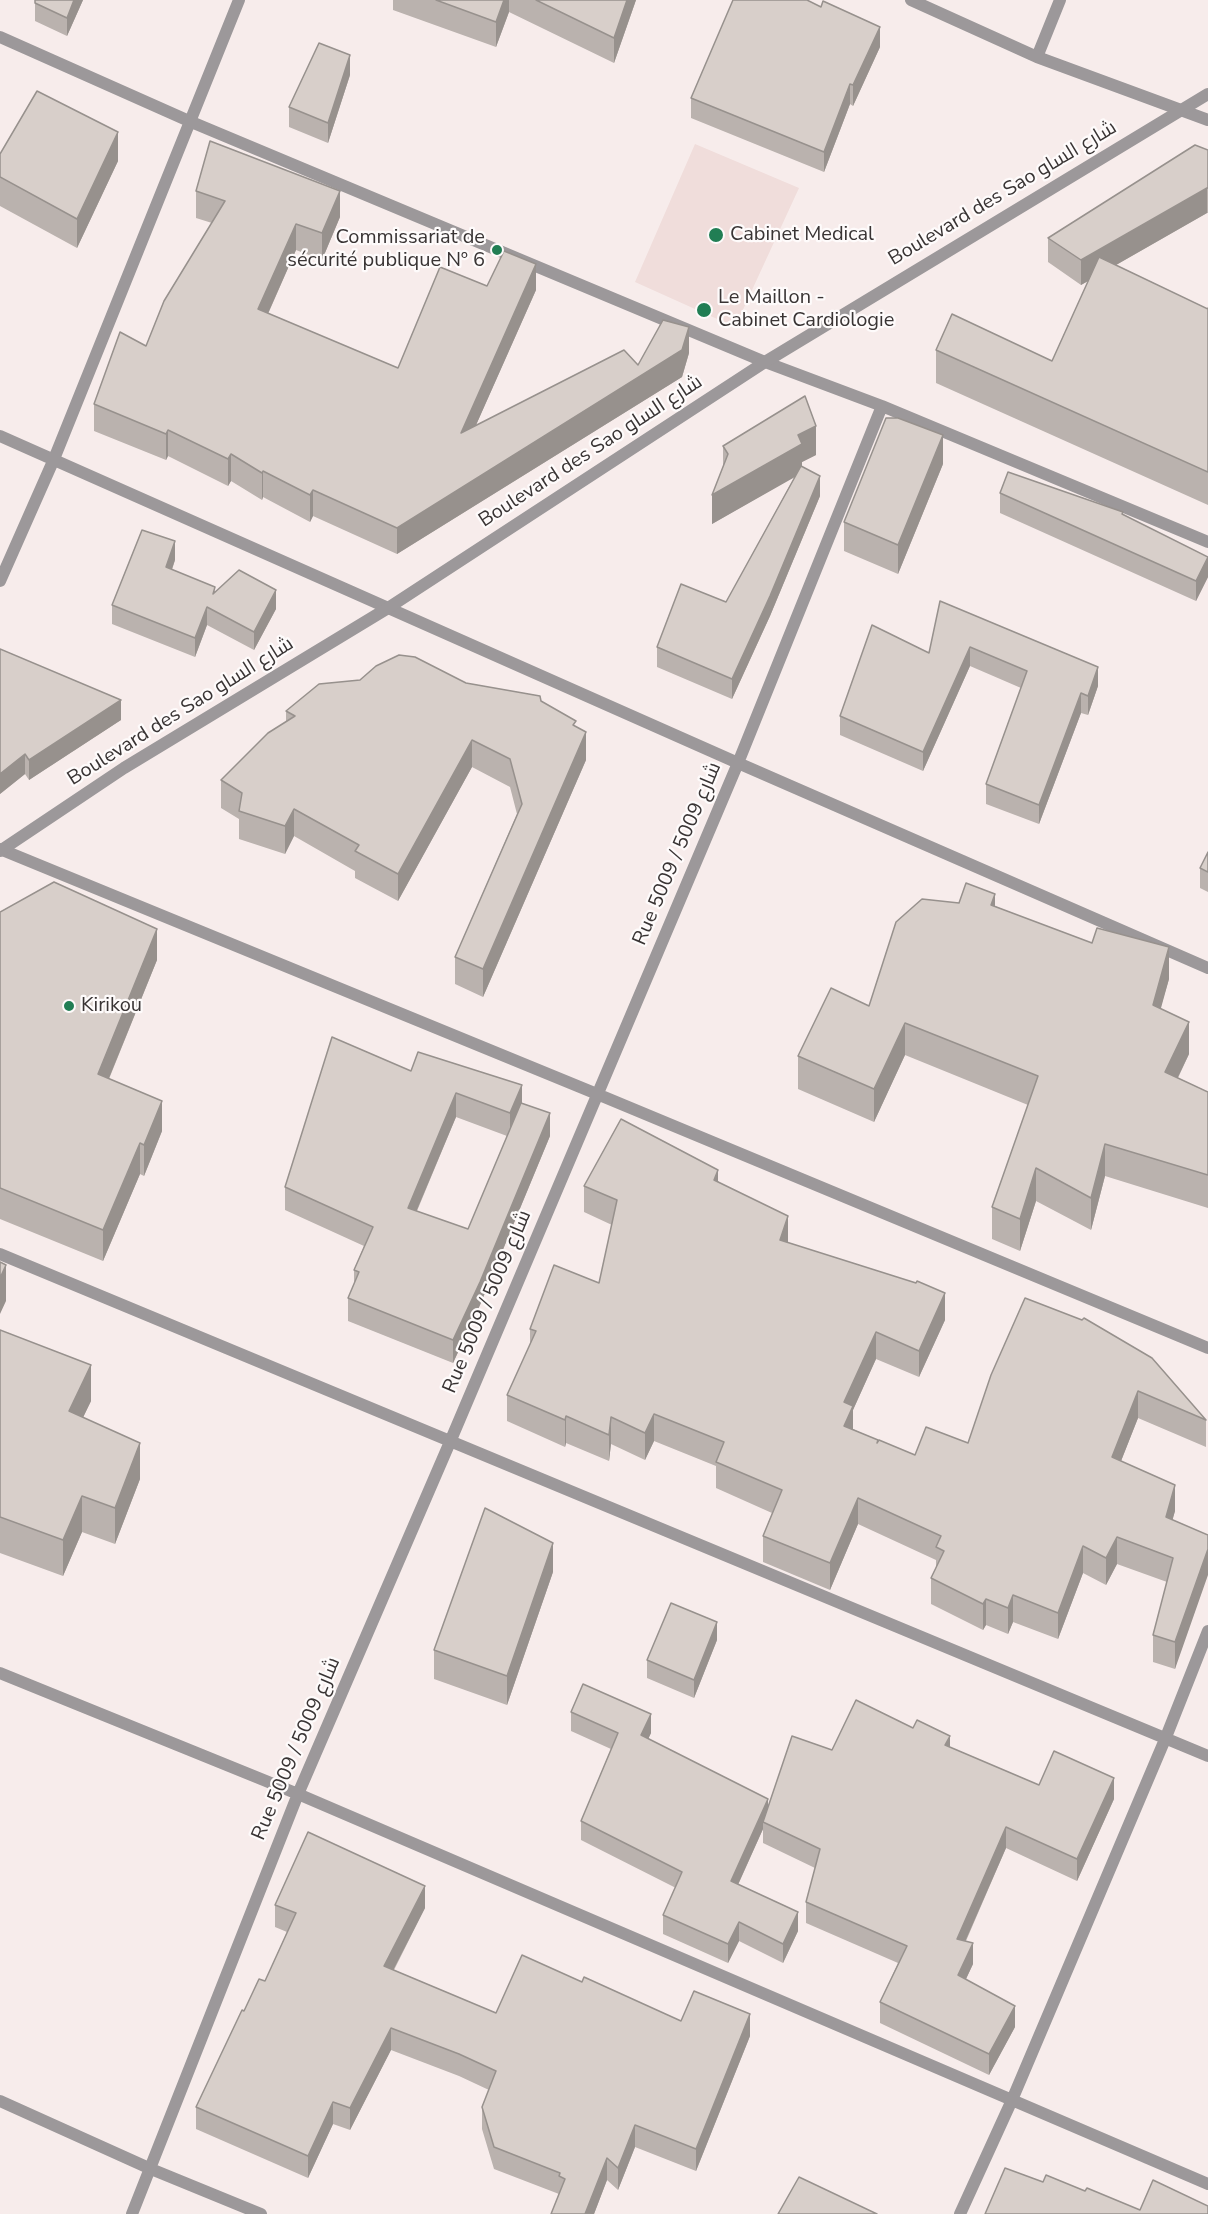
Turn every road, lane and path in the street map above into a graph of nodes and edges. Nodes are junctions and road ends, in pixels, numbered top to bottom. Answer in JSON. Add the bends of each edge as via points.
{"nodes":[{"id":1,"x":239,"y":0,"type":"edge"},
{"id":2,"x":911,"y":0,"type":"edge"},
{"id":3,"x":1060,"y":0,"type":"edge"},
{"id":4,"x":0,"y":37,"type":"edge"},
{"id":5,"x":1037,"y":57,"type":"junction"},
{"id":6,"x":1208,"y":94,"type":"edge"},
{"id":7,"x":1182,"y":109,"type":"junction"},
{"id":8,"x":1208,"y":120,"type":"edge"},
{"id":9,"x":189,"y":122,"type":"junction"},
{"id":10,"x":765,"y":362,"type":"junction"},
{"id":11,"x":882,"y":406,"type":"junction"},
{"id":12,"x":0,"y":436,"type":"edge"},
{"id":13,"x":54,"y":459,"type":"junction"},
{"id":14,"x":1208,"y":542,"type":"edge"},
{"id":15,"x":0,"y":581,"type":"edge"},
{"id":16,"x":388,"y":608,"type":"junction"},
{"id":17,"x":738,"y":763,"type":"junction"},
{"id":18,"x":1,"y":850,"type":"edge"},
{"id":19,"x":1208,"y":968,"type":"edge"},
{"id":20,"x":597,"y":1094,"type":"junction"},
{"id":21,"x":0,"y":1254,"type":"edge"},
{"id":22,"x":1208,"y":1348,"type":"edge"},
{"id":23,"x":450,"y":1442,"type":"junction"},
{"id":24,"x":1208,"y":1631,"type":"edge"},
{"id":25,"x":0,"y":1673,"type":"edge"},
{"id":26,"x":1166,"y":1737,"type":"junction"},
{"id":27,"x":1208,"y":1756,"type":"edge"},
{"id":28,"x":298,"y":1794,"type":"junction"},
{"id":29,"x":1012,"y":2100,"type":"junction"},
{"id":30,"x":0,"y":2101,"type":"edge"},
{"id":31,"x":151,"y":2169,"type":"junction"},
{"id":32,"x":1208,"y":2184,"type":"edge"},
{"id":33,"x":132,"y":2214,"type":"edge"},
{"id":34,"x":261,"y":2214,"type":"edge"},
{"id":35,"x":960,"y":2214,"type":"edge"}],
"edges":[{"from":1,"to":9,"type":"street"},
{"from":2,"to":5,"type":"street"},
{"from":3,"to":5,"type":"street"},
{"from":4,"to":9,"type":"street"},
{"from":5,"to":7,"type":"street"},
{"from":6,"to":7,"type":"street","name":"Boulevard des Sao شارع الساو"},
{"from":7,"to":8,"type":"street"},
{"from":7,"to":10,"type":"street","name":"Boulevard des Sao شارع الساو"},
{"from":9,"to":10,"type":"street"},
{"from":9,"to":13,"type":"street"},
{"from":10,"to":11,"type":"street"},
{"from":10,"to":16,"type":"street","name":"Boulevard des Sao شارع الساو"},
{"from":11,"to":14,"type":"street"},
{"from":11,"to":17,"type":"street","name":"Rue 5009 / شارع 5009"},
{"from":12,"to":13,"type":"street"},
{"from":13,"to":15,"type":"street"},
{"from":13,"to":16,"type":"street"},
{"from":16,"to":17,"type":"street"},
{"from":16,"to":18,"type":"street","name":"Boulevard des Sao شارع الساو","via":[[124,768]]},
{"from":17,"to":19,"type":"street"},
{"from":17,"to":20,"type":"street","name":"Rue 5009 / شارع 5009"},
{"from":18,"to":20,"type":"street"},
{"from":20,"to":22,"type":"street"},
{"from":20,"to":23,"type":"street","name":"Rue 5009 / شارع 5009"},
{"from":21,"to":23,"type":"street"},
{"from":23,"to":26,"type":"street"},
{"from":23,"to":28,"type":"street","name":"Rue 5009 / شارع 5009"},
{"from":24,"to":26,"type":"street"},
{"from":25,"to":28,"type":"street"},
{"from":26,"to":27,"type":"street"},
{"from":26,"to":29,"type":"street"},
{"from":28,"to":29,"type":"street"},
{"from":28,"to":31,"type":"street","name":"Rue 5009 / شارع 5009"},
{"from":29,"to":32,"type":"street"},
{"from":29,"to":35,"type":"street"},
{"from":30,"to":31,"type":"street"},
{"from":31,"to":33,"type":"street","name":"Rue 5009 / شارع 5009"},
{"from":31,"to":34,"type":"street"}]}
